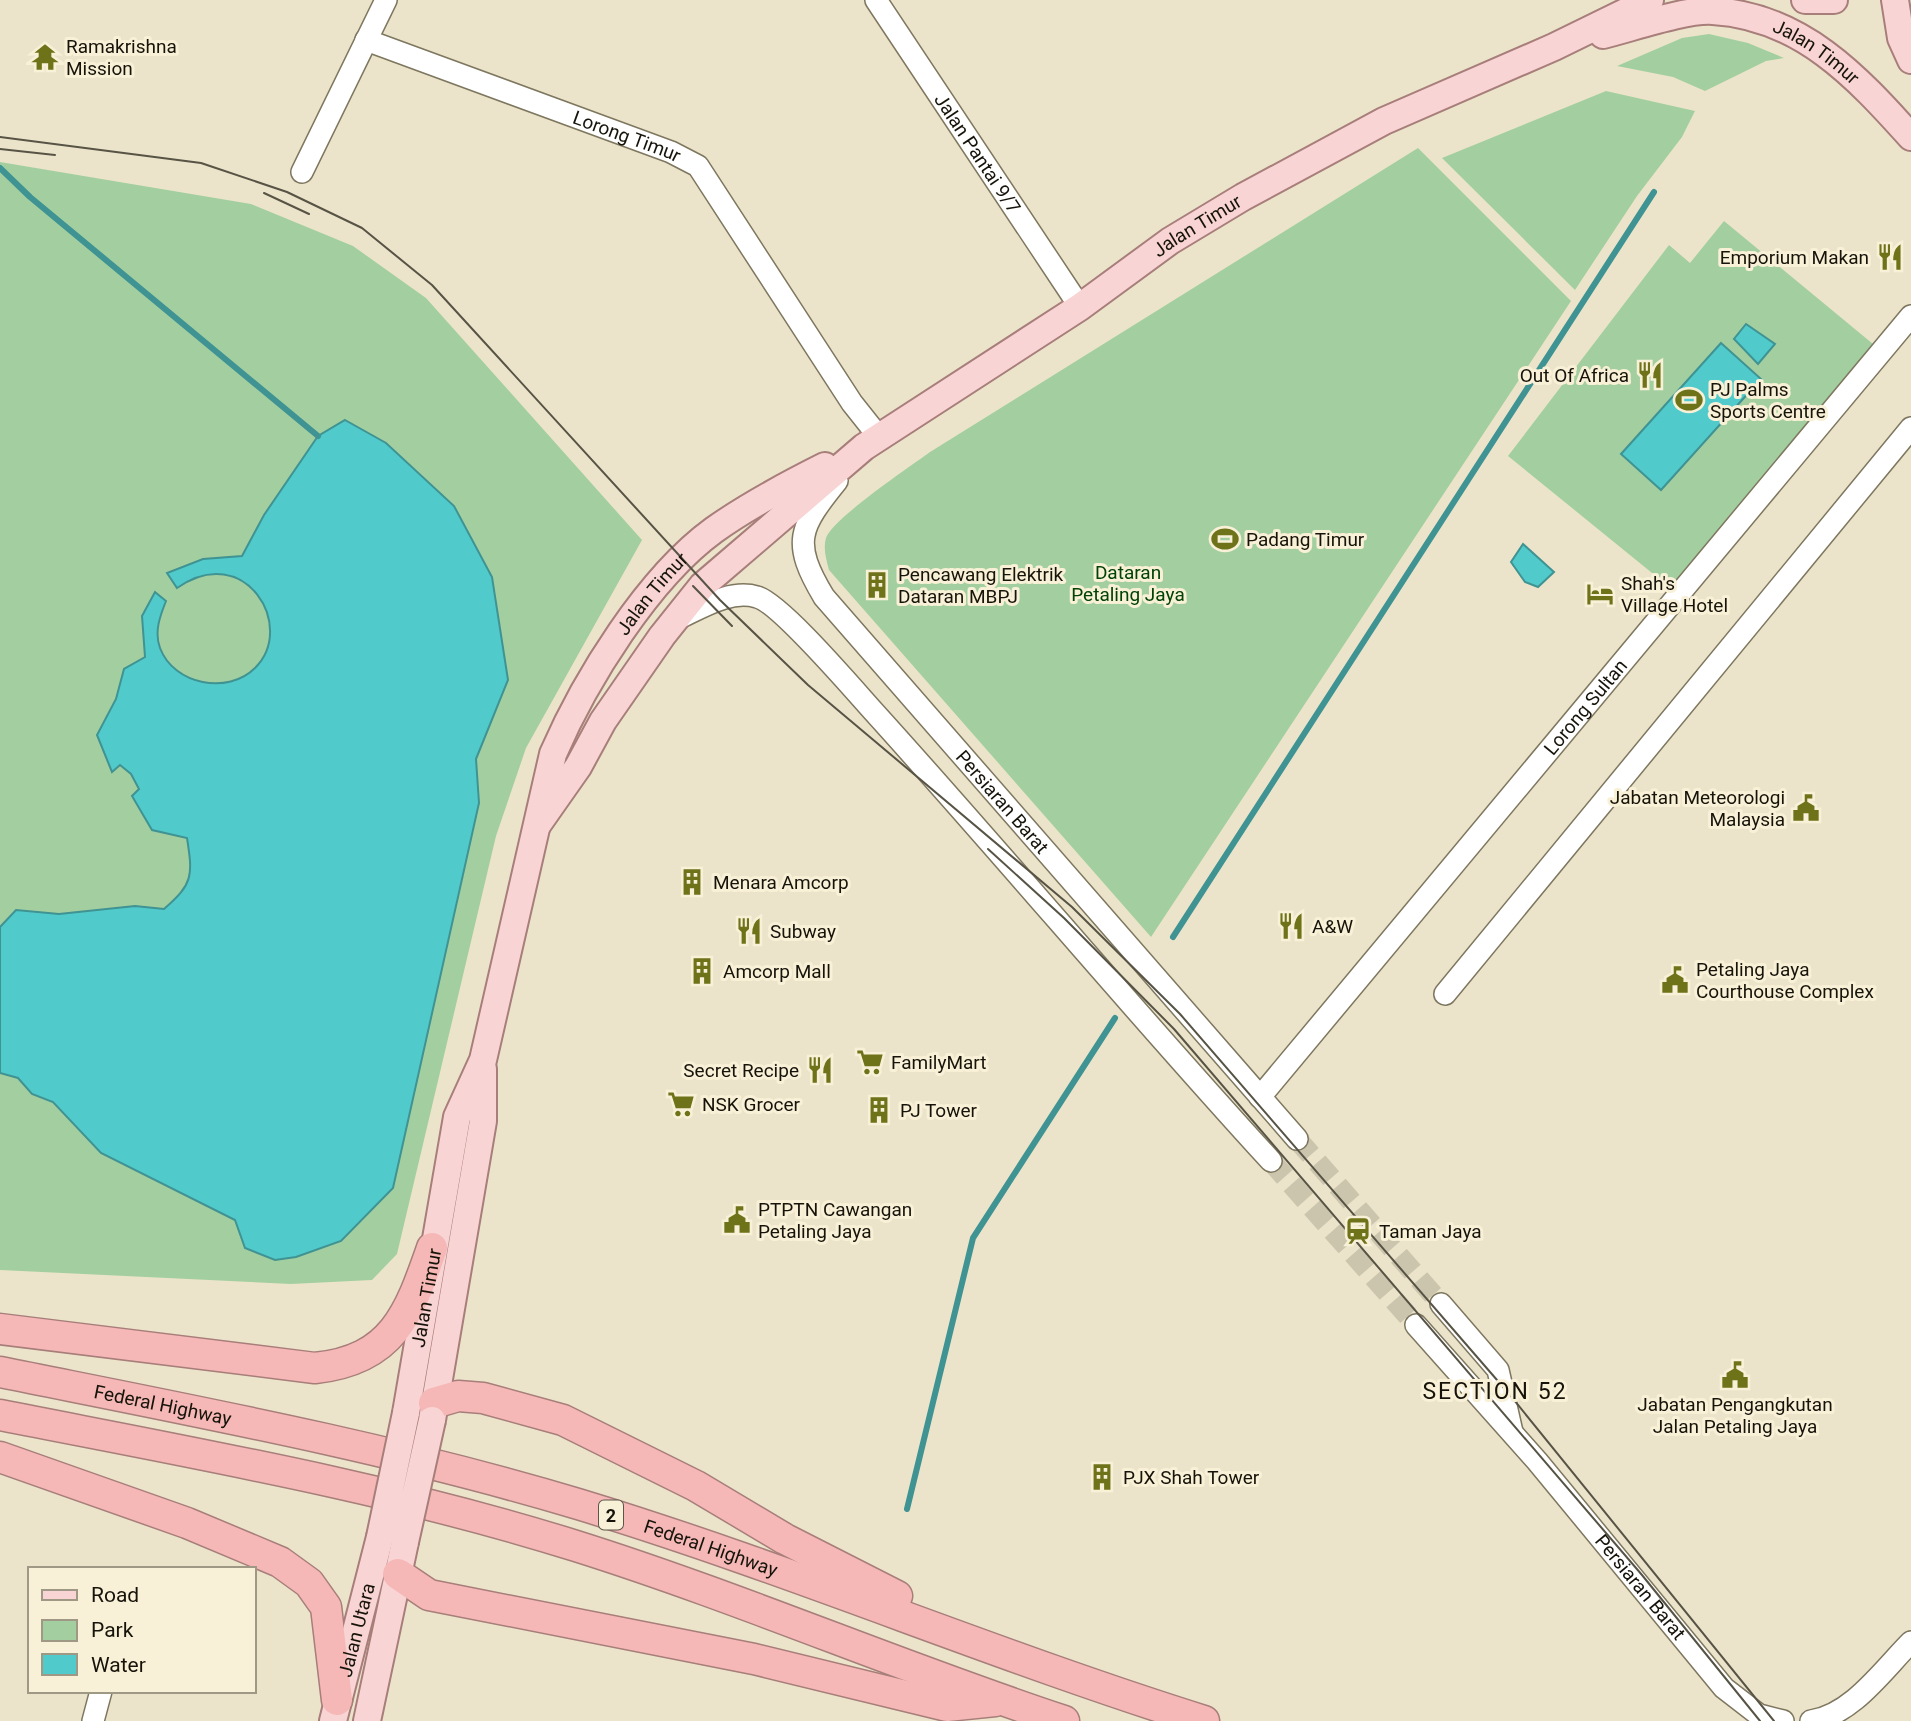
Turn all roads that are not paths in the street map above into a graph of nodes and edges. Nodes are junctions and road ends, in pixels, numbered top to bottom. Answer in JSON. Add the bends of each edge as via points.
{"nodes":[{"id":1,"x":386,"y":0,"type":"edge"},
{"id":2,"x":876,"y":0,"type":"edge"},
{"id":3,"x":1626,"y":0,"type":"edge"},
{"id":4,"x":1650,"y":0,"type":"edge"},
{"id":5,"x":1805,"y":0,"type":"edge"},
{"id":6,"x":1834,"y":0,"type":"edge"},
{"id":7,"x":1895,"y":0,"type":"edge"},
{"id":8,"x":366,"y":40,"type":"junction"},
{"id":9,"x":1554,"y":47,"type":"junction"},
{"id":10,"x":1911,"y":60,"type":"edge"},
{"id":11,"x":1911,"y":137,"type":"edge"},
{"id":12,"x":302,"y":172,"type":"dead end"},
{"id":13,"x":1080,"y":307,"type":"junction"},
{"id":14,"x":1911,"y":316,"type":"edge"},
{"id":15,"x":1911,"y":428,"type":"edge"},
{"id":16,"x":872,"y":442,"type":"junction"},
{"id":17,"x":675,"y":620,"type":"junction"},
{"id":18,"x":538,"y":824,"type":"junction"},
{"id":19,"x":1445,"y":994,"type":"dead end"},
{"id":20,"x":483,"y":1060,"type":"junction"},
{"id":21,"x":1260,"y":1097,"type":"junction"},
{"id":22,"x":1297,"y":1139,"type":"tunnel mouth"},
{"id":23,"x":1271,"y":1161,"type":"tunnel mouth"},
{"id":24,"x":432,"y":1248,"type":"junction"},
{"id":25,"x":1441,"y":1304,"type":"tunnel mouth"},
{"id":26,"x":1416,"y":1325,"type":"tunnel mouth"},
{"id":27,"x":0,"y":1329,"type":"edge"},
{"id":28,"x":0,"y":1372,"type":"edge"},
{"id":29,"x":433,"y":1411,"type":"junction"},
{"id":30,"x":0,"y":1415,"type":"edge"},
{"id":31,"x":1512,"y":1432,"type":"junction"},
{"id":32,"x":0,"y":1457,"type":"edge"},
{"id":33,"x":393,"y":1539,"type":"junction"},
{"id":34,"x":398,"y":1574,"type":"junction"},
{"id":35,"x":1911,"y":1642,"type":"edge"},
{"id":36,"x":1009,"y":1654,"type":"junction"},
{"id":37,"x":101,"y":1693,"type":"edge"},
{"id":38,"x":1001,"y":1700,"type":"junction"},
{"id":39,"x":335,"y":1710,"type":"edge"},
{"id":40,"x":93,"y":1721,"type":"edge"},
{"id":41,"x":367,"y":1721,"type":"edge"},
{"id":42,"x":1064,"y":1721,"type":"edge"},
{"id":43,"x":1204,"y":1721,"type":"edge"},
{"id":44,"x":1783,"y":1721,"type":"edge"},
{"id":45,"x":1811,"y":1721,"type":"edge"}],
"edges":[{"from":1,"to":8,"type":"street"},
{"from":2,"to":13,"type":"street","name":"Jalan Pantai 9/7"},
{"from":3,"to":9,"type":"main road"},
{"from":4,"to":9,"type":"main road","name":"Jalan Timur"},
{"from":5,"to":6,"type":"main road"},
{"from":7,"to":10,"type":"main road","via":[[1901,37]]},
{"from":8,"to":12,"type":"street"},
{"from":8,"to":16,"type":"street","name":"Lorong Timur","via":[[671,152],[698,166],[852,403]]},
{"from":9,"to":11,"type":"main road","name":"Jalan Timur","via":[[1712,10],[1776,26],[1844,65]]},
{"from":9,"to":13,"type":"main road","name":"Jalan Timur","via":[[1384,121],[1305,162],[1170,241]]},
{"from":13,"to":16,"type":"main road","name":"Jalan Timur"},
{"from":14,"to":21,"type":"street","name":"Lorong Sultan"},
{"from":15,"to":19,"type":"street"},
{"from":16,"to":17,"type":"main road","name":"Jalan Timur","via":[[726,563]]},
{"from":16,"to":18,"type":"main road","name":"Jalan Timur","via":[[767,495],[712,532],[666,576],[596,670],[572,713],[554,754]]},
{"from":16,"to":21,"type":"street","name":"Persiaran Barat","via":[[809,515],[803,532],[806,561],[819,589]]},
{"from":17,"to":18,"type":"main road","name":"Jalan Timur"},
{"from":17,"to":23,"type":"street","name":"Persiaran Barat","via":[[740,595],[763,600],[790,624],[1001,852]]},
{"from":18,"to":20,"type":"main road","name":"Jalan Timur"},
{"from":20,"to":24,"type":"main road","name":"Jalan Timur","via":[[457,1117]]},
{"from":20,"to":29,"type":"main road","name":"Jalan Timur","via":[[483,1121]]},
{"from":21,"to":22,"type":"street","name":"Persiaran Barat"},
{"from":24,"to":27,"type":"highway","via":[[402,1321],[371,1352],[340,1365],[315,1368]]},
{"from":24,"to":33,"type":"main road","name":"Jalan Timur","bridge":true,"via":[[406,1413]]},
{"from":25,"to":31,"type":"street","name":"Persiaran Barat","via":[[1498,1370]]},
{"from":26,"to":31,"type":"street","name":"Persiaran Barat"},
{"from":28,"to":36,"type":"highway","name":"Federal Highway","number":"2","via":[[347,1442],[576,1503],[783,1570]]},
{"from":29,"to":33,"type":"main road","name":"Jalan Timur","bridge":true},
{"from":29,"to":36,"type":"highway","via":[[458,1396],[483,1398],[563,1420]]},
{"from":30,"to":38,"type":"highway","number":"2","via":[[335,1481],[573,1545],[751,1605]]},
{"from":31,"to":44,"type":"street","name":"Persiaran Barat","via":[[1724,1688],[1759,1715]]},
{"from":32,"to":39,"type":"highway","via":[[187,1523],[280,1562],[309,1583],[326,1607]]},
{"from":33,"to":34,"type":"main road","name":"Jalan Utara"},
{"from":33,"to":39,"type":"main road","name":"Jalan Utara"},
{"from":34,"to":38,"type":"highway","via":[[429,1595],[754,1659],[947,1706]]},
{"from":34,"to":41,"type":"main road","name":"Jalan Utara"},
{"from":35,"to":45,"type":"street","via":[[1856,1697],[1823,1719]]},
{"from":36,"to":43,"type":"highway","name":"Federal Highway","number":"2"},
{"from":37,"to":40,"type":"street"},
{"from":38,"to":42,"type":"highway","number":"2"}]}
